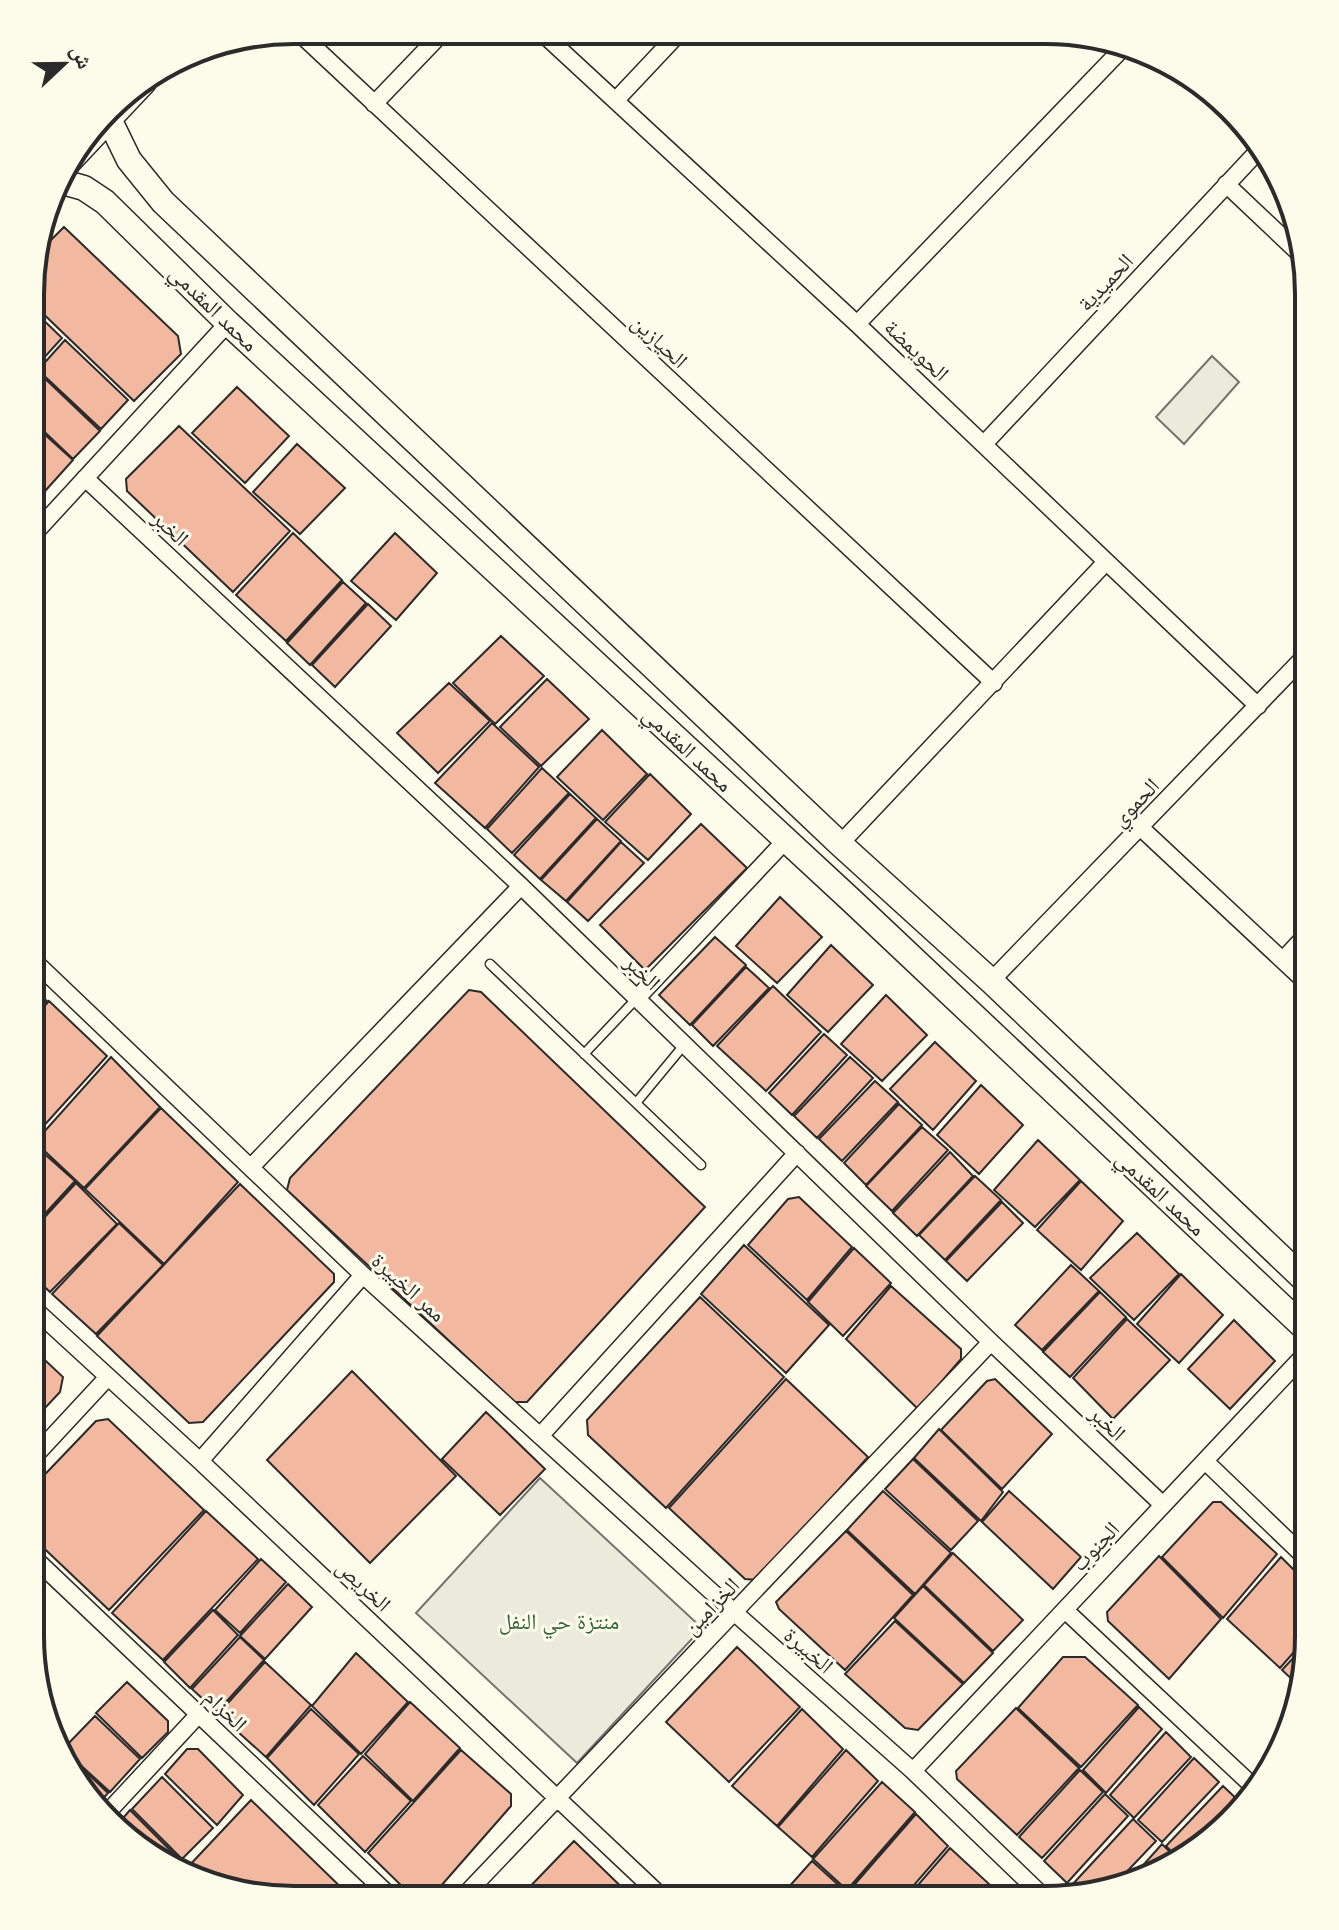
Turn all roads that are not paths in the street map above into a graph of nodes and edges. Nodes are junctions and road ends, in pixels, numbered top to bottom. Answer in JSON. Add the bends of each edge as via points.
{"nodes":[{"id":1,"x":668,"y":44,"type":"edge"},
{"id":2,"x":312,"y":45,"type":"edge"},
{"id":3,"x":431,"y":45,"type":"edge"},
{"id":4,"x":555,"y":45,"type":"edge"},
{"id":5,"x":1116,"y":55,"type":"edge"},
{"id":6,"x":616,"y":100,"type":"junction"},
{"id":7,"x":374,"y":104,"type":"junction"},
{"id":8,"x":111,"y":124,"type":"edge"},
{"id":9,"x":1253,"y":156,"type":"edge"},
{"id":10,"x":70,"y":184,"type":"edge"},
{"id":11,"x":1226,"y":184,"type":"junction"},
{"id":12,"x":163,"y":202,"type":"junction"},
{"id":13,"x":131,"y":226,"type":"junction"},
{"id":14,"x":1289,"y":244,"type":"edge"},
{"id":15,"x":228,"y":323,"type":"junction"},
{"id":16,"x":857,"y":324,"type":"junction"},
{"id":17,"x":984,"y":444,"type":"junction"},
{"id":18,"x":85,"y":478,"type":"junction"},
{"id":19,"x":44,"y":523,"type":"edge"},
{"id":20,"x":1105,"y":563,"type":"junction"},
{"id":21,"x":1295,"y":667,"type":"edge"},
{"id":22,"x":994,"y":683,"type":"junction"},
{"id":23,"x":1258,"y":706,"type":"junction"},
{"id":24,"x":1141,"y":828,"type":"junction"},
{"id":25,"x":786,"y":840,"type":"junction"},
{"id":26,"x":840,"y":844,"type":"junction"},
{"id":27,"x":874,"y":875,"type":"junction"},
{"id":28,"x":521,"y":886,"type":"junction"},
{"id":29,"x":851,"y":900,"type":"junction"},
{"id":30,"x":1295,"y":948,"type":"edge"},
{"id":31,"x":1283,"y":960,"type":"junction"},
{"id":32,"x":490,"y":964,"type":"dead end"},
{"id":33,"x":44,"y":970,"type":"edge"},
{"id":34,"x":1295,"y":971,"type":"edge"},
{"id":35,"x":991,"y":981,"type":"junction"},
{"id":36,"x":638,"y":997,"type":"junction"},
{"id":37,"x":685,"y":1044,"type":"junction"},
{"id":38,"x":584,"y":1054,"type":"junction"},
{"id":39,"x":636,"y":1103,"type":"junction"},
{"id":40,"x":797,"y":1153,"type":"junction"},
{"id":41,"x":701,"y":1165,"type":"dead end"},
{"id":42,"x":252,"y":1166,"type":"junction"},
{"id":43,"x":1294,"y":1260,"type":"edge"},
{"id":44,"x":363,"y":1275,"type":"junction"},
{"id":45,"x":44,"y":1318,"type":"edge"},
{"id":46,"x":1294,"y":1318,"type":"edge"},
{"id":47,"x":991,"y":1342,"type":"junction"},
{"id":48,"x":1294,"y":1366,"type":"edge"},
{"id":49,"x":107,"y":1378,"type":"junction"},
{"id":50,"x":540,"y":1436,"type":"junction"},
{"id":51,"x":44,"y":1446,"type":"edge"},
{"id":52,"x":200,"y":1461,"type":"junction"},
{"id":53,"x":1205,"y":1461,"type":"junction"},
{"id":54,"x":1163,"y":1505,"type":"junction"},
{"id":55,"x":1294,"y":1547,"type":"edge"},
{"id":56,"x":44,"y":1567,"type":"edge"},
{"id":57,"x":1066,"y":1611,"type":"junction"},
{"id":58,"x":735,"y":1613,"type":"junction"},
{"id":59,"x":199,"y":1714,"type":"junction"},
{"id":60,"x":913,"y":1771,"type":"junction"},
{"id":61,"x":1248,"y":1782,"type":"edge"},
{"id":62,"x":557,"y":1798,"type":"junction"},
{"id":63,"x":112,"y":1807,"type":"edge"},
{"id":64,"x":379,"y":1886,"type":"edge"},
{"id":65,"x":473,"y":1886,"type":"edge"},
{"id":66,"x":650,"y":1886,"type":"edge"},
{"id":67,"x":1032,"y":1886,"type":"edge"}],
"edges":[{"from":1,"to":6,"type":"street"},
{"from":2,"to":7,"type":"street","name":"الحيازين"},
{"from":3,"to":7,"type":"street"},
{"from":4,"to":6,"type":"street","name":"الحويمضة"},
{"from":5,"to":16,"type":"street"},
{"from":6,"to":16,"type":"street","name":"الحويمضة"},
{"from":7,"to":22,"type":"street","name":"الحيازين"},
{"from":8,"to":12,"type":"street","name":"محمد المقدمي","via":[[129,160]]},
{"from":9,"to":11,"type":"street","name":"الحميدية"},
{"from":10,"to":13,"type":"street","name":"محمد المقدمي","via":[[105,202]]},
{"from":11,"to":14,"type":"street"},
{"from":11,"to":17,"type":"street","name":"الحميدية"},
{"from":12,"to":13,"type":"street"},
{"from":12,"to":26,"type":"street","name":"محمد المقدمي"},
{"from":13,"to":15,"type":"street","name":"محمد المقدمي"},
{"from":15,"to":18,"type":"street"},
{"from":15,"to":25,"type":"street","name":"محمد المقدمي"},
{"from":16,"to":17,"type":"street","name":"الحويمضة"},
{"from":17,"to":20,"type":"street","name":"الحويمضة"},
{"from":18,"to":19,"type":"street"},
{"from":18,"to":28,"type":"street","name":"الخبر"},
{"from":20,"to":22,"type":"street"},
{"from":20,"to":23,"type":"street","name":"الحويمضة"},
{"from":21,"to":23,"type":"street","name":"الحموي"},
{"from":22,"to":26,"type":"street"},
{"from":23,"to":24,"type":"street","name":"الحموي"},
{"from":24,"to":31,"type":"street"},
{"from":24,"to":35,"type":"street","name":"الحموي"},
{"from":25,"to":29,"type":"street","name":"محمد المقدمي"},
{"from":25,"to":36,"type":"street"},
{"from":26,"to":27,"type":"street","name":"محمد المقدمي"},
{"from":27,"to":29,"type":"street"},
{"from":27,"to":35,"type":"street","name":"محمد المقدمي"},
{"from":28,"to":36,"type":"street","name":"الخبر"},
{"from":28,"to":42,"type":"street"},
{"from":29,"to":46,"type":"street","name":"محمد المقدمي"},
{"from":30,"to":31,"type":"street"},
{"from":31,"to":34,"type":"street"},
{"from":32,"to":38,"type":"lane"},
{"from":33,"to":42,"type":"street"},
{"from":35,"to":43,"type":"street","name":"محمد المقدمي"},
{"from":36,"to":37,"type":"street","name":"الخبر"},
{"from":36,"to":38,"type":"lane"},
{"from":37,"to":39,"type":"lane"},
{"from":37,"to":40,"type":"street","name":"الخبر"},
{"from":38,"to":39,"type":"lane"},
{"from":39,"to":41,"type":"lane"},
{"from":40,"to":47,"type":"street","name":"الخبر"},
{"from":40,"to":50,"type":"street"},
{"from":42,"to":44,"type":"street","name":"ممر الخبيرة"},
{"from":44,"to":50,"type":"street","name":"ممر الخبيرة"},
{"from":44,"to":52,"type":"street"},
{"from":45,"to":49,"type":"street","name":"الخريص"},
{"from":47,"to":54,"type":"street","name":"الخبر"},
{"from":47,"to":58,"type":"street","name":"الخزامين"},
{"from":48,"to":53,"type":"street","name":"الجنوب"},
{"from":49,"to":51,"type":"street"},
{"from":49,"to":52,"type":"street","name":"الخريص"},
{"from":50,"to":58,"type":"street","name":"الخبيرة"},
{"from":52,"to":62,"type":"street","name":"الخريص"},
{"from":53,"to":54,"type":"street","name":"الجنوب"},
{"from":53,"to":55,"type":"street"},
{"from":54,"to":57,"type":"street","name":"الجنوب"},
{"from":56,"to":59,"type":"street","name":"الخزام"},
{"from":57,"to":60,"type":"street","name":"الجنوب"},
{"from":57,"to":61,"type":"street"},
{"from":58,"to":60,"type":"street","name":"الخبيرة"},
{"from":58,"to":62,"type":"street","name":"الخزامين"},
{"from":59,"to":63,"type":"street"},
{"from":59,"to":64,"type":"street","name":"الخزام"},
{"from":60,"to":67,"type":"street","name":"الخبيرة"},
{"from":62,"to":65,"type":"street","name":"الخزامين"},
{"from":62,"to":66,"type":"street","name":"الخريص"}]}
